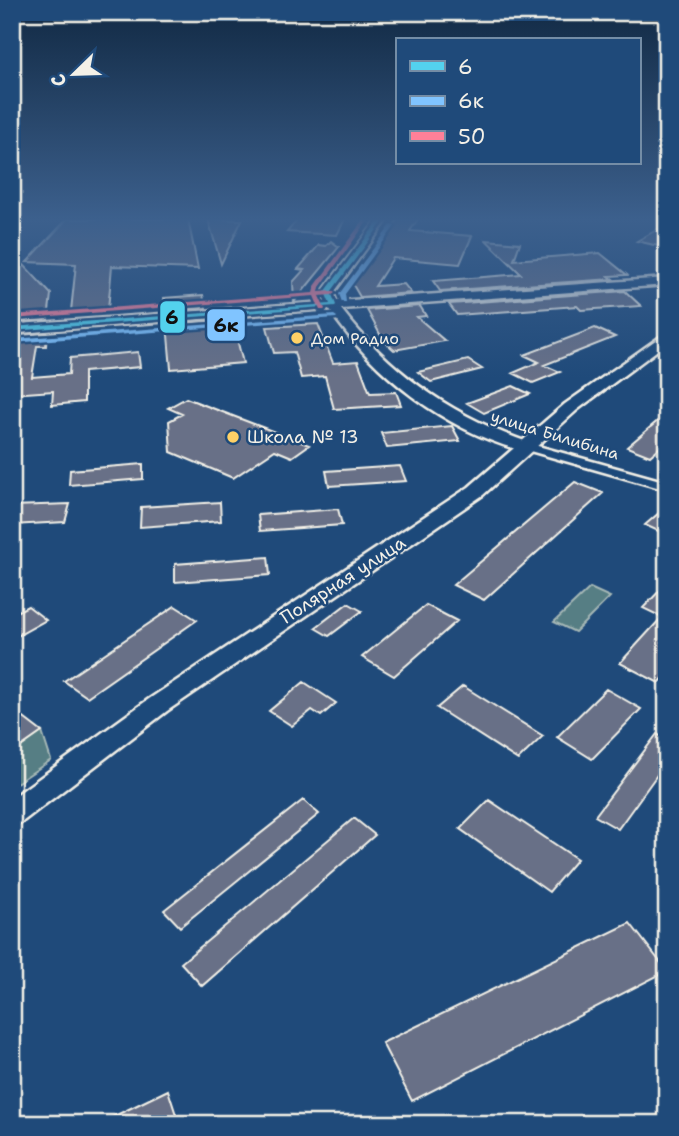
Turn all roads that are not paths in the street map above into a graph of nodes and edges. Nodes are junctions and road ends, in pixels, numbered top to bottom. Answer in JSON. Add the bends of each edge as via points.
{"nodes":[{"id":1,"x":343,"y":272,"type":"edge"},
{"id":2,"x":667,"y":281,"type":"edge"},
{"id":3,"x":333,"y":305,"type":"junction"},
{"id":4,"x":12,"y":329,"type":"edge"},
{"id":5,"x":667,"y":336,"type":"edge"},
{"id":6,"x":527,"y":447,"type":"junction"},
{"id":7,"x":667,"y":486,"type":"edge"},
{"id":8,"x":12,"y":814,"type":"edge"}],
"edges":[{"from":1,"to":3,"type":"street","via":[[328,292]]},
{"from":2,"to":3,"type":"street"},
{"from":3,"to":4,"type":"street"},
{"from":3,"to":6,"type":"street","name":"улица Билибина","via":[[392,375],[487,435]]},
{"from":5,"to":6,"type":"main road","name":"Полярная улица"},
{"from":6,"to":7,"type":"street","name":"улица Билибина"},
{"from":6,"to":8,"type":"main road","name":"Полярная улица","via":[[476,491],[179,690]]}]}
